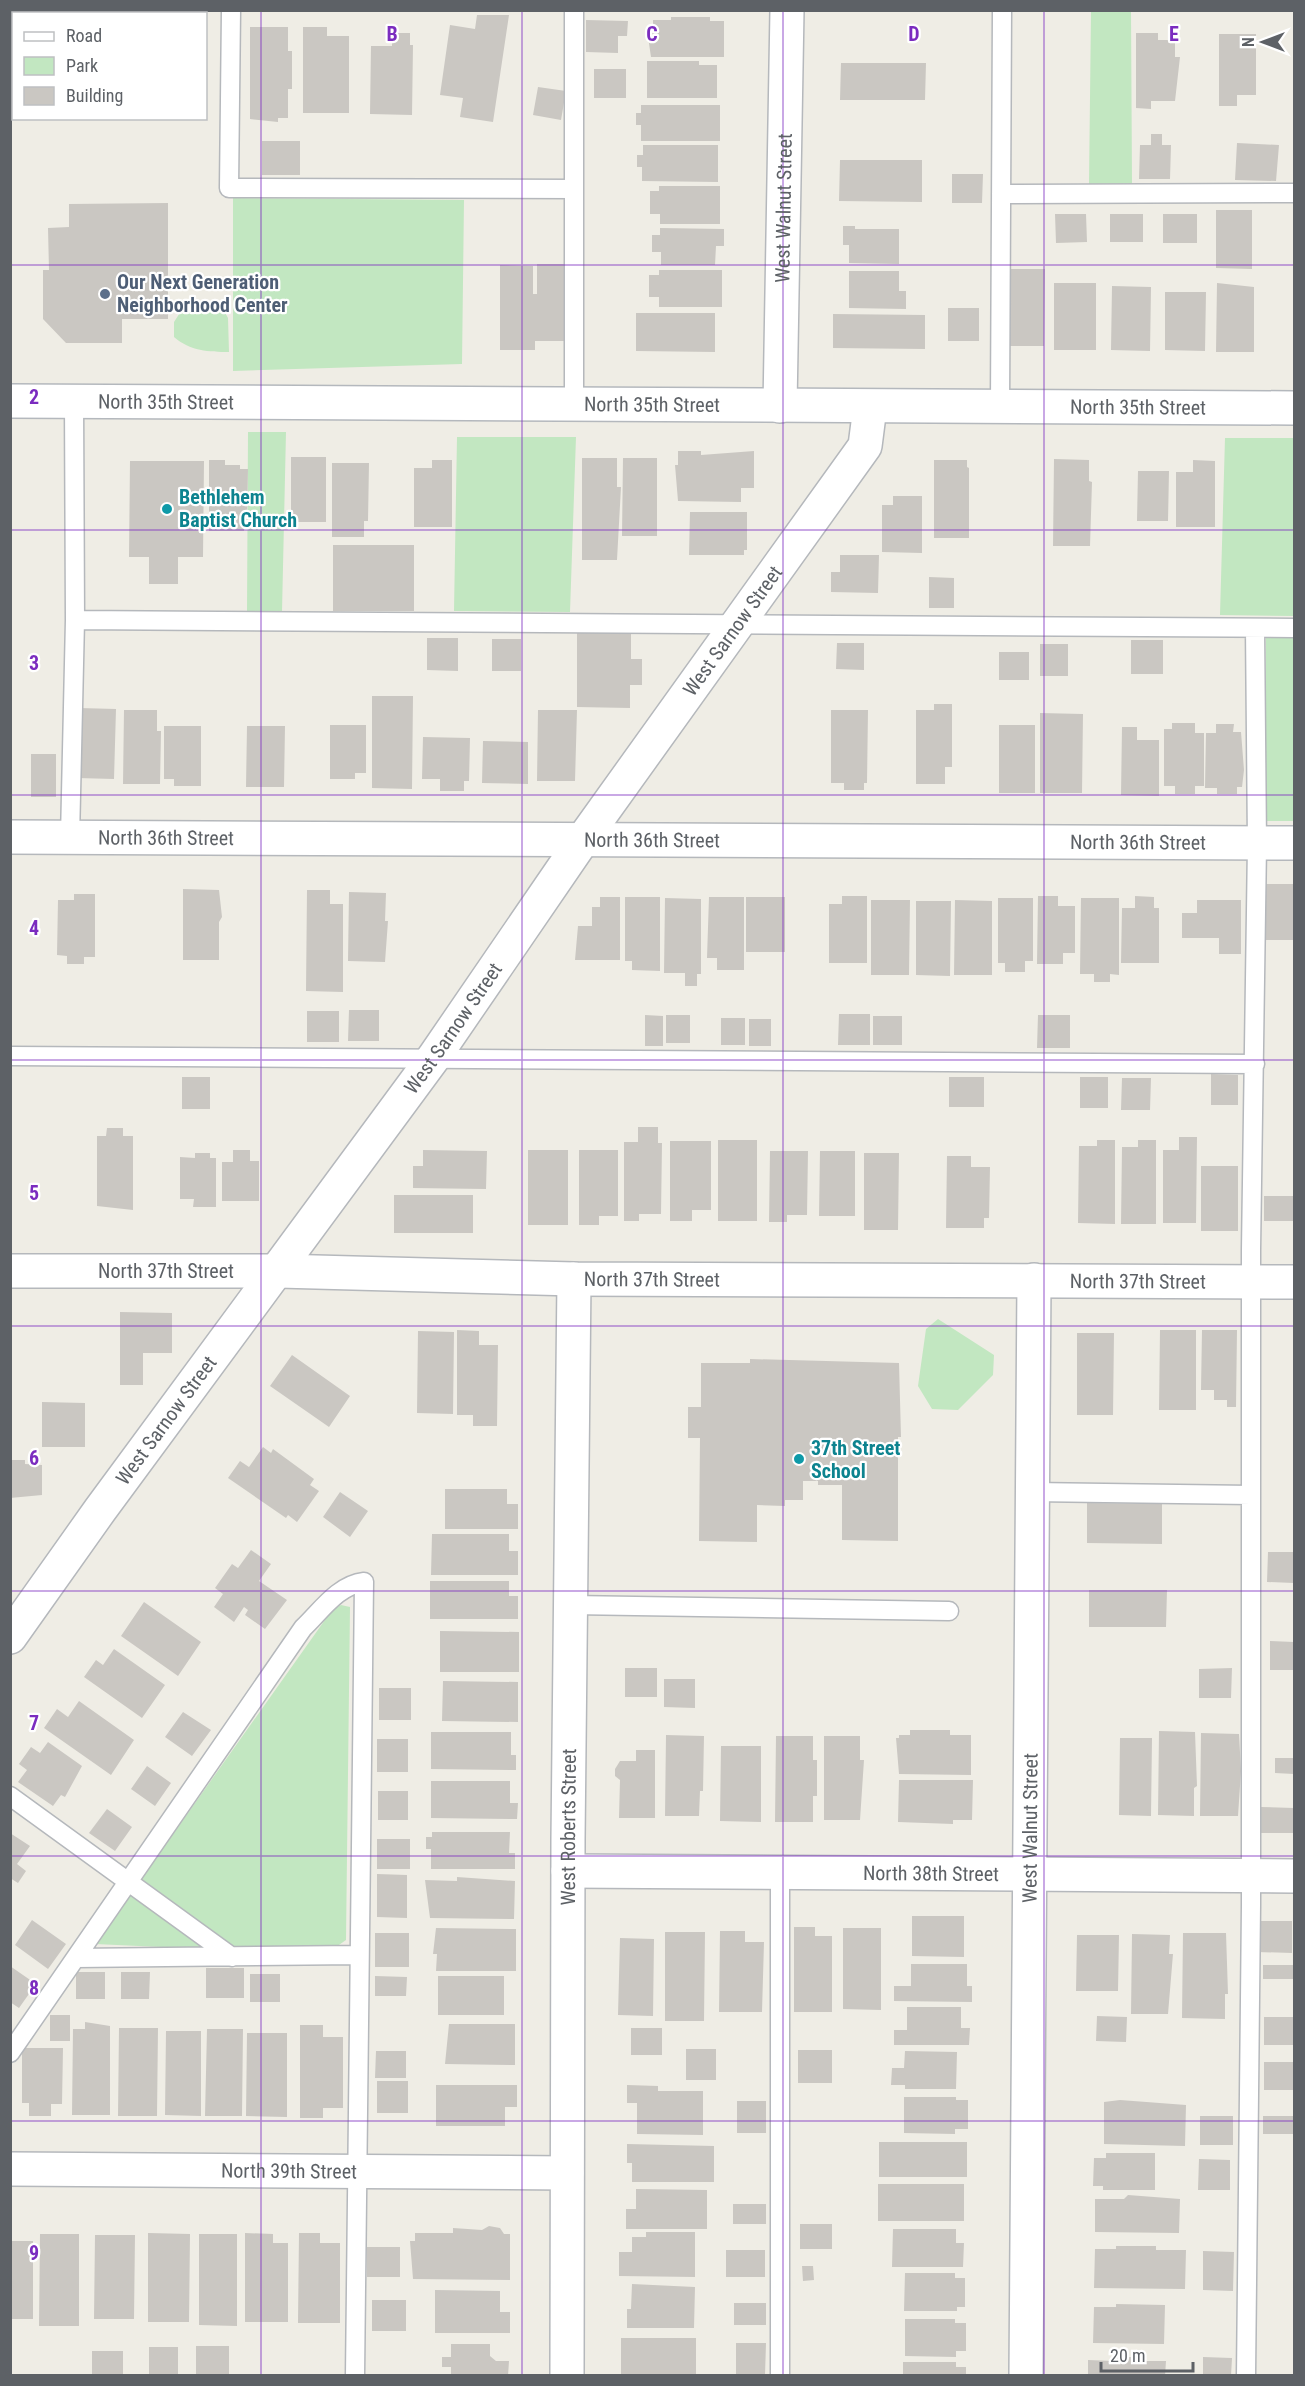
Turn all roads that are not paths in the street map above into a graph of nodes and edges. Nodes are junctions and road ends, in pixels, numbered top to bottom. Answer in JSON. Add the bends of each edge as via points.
{"nodes":[{"id":1,"x":231,"y":10,"type":"edge"},
{"id":2,"x":574,"y":10,"type":"edge"},
{"id":3,"x":787,"y":10,"type":"edge"},
{"id":4,"x":1002,"y":10,"type":"edge"},
{"id":5,"x":574,"y":189,"type":"junction"},
{"id":6,"x":1294,"y":193,"type":"edge"},
{"id":7,"x":1001,"y":194,"type":"junction"},
{"id":8,"x":10,"y":401,"type":"edge"},
{"id":9,"x":74,"y":401,"type":"junction"},
{"id":10,"x":574,"y":404,"type":"junction"},
{"id":11,"x":780,"y":406,"type":"junction"},
{"id":12,"x":870,"y":407,"type":"junction"},
{"id":13,"x":1000,"y":407,"type":"junction"},
{"id":14,"x":1294,"y":408,"type":"edge"},
{"id":15,"x":75,"y":620,"type":"junction"},
{"id":16,"x":739,"y":622,"type":"junction"},
{"id":17,"x":1255,"y":628,"type":"junction"},
{"id":18,"x":1294,"y":628,"type":"edge"},
{"id":19,"x":10,"y":837,"type":"edge"},
{"id":20,"x":70,"y":838,"type":"junction"},
{"id":21,"x":584,"y":838,"type":"junction"},
{"id":22,"x":1294,"y":843,"type":"edge"},
{"id":23,"x":1257,"y":844,"type":"junction"},
{"id":24,"x":10,"y":1056,"type":"edge"},
{"id":25,"x":434,"y":1057,"type":"junction"},
{"id":26,"x":1255,"y":1064,"type":"junction"},
{"id":27,"x":10,"y":1271,"type":"edge"},
{"id":28,"x":279,"y":1271,"type":"junction"},
{"id":29,"x":574,"y":1279,"type":"junction"},
{"id":30,"x":1034,"y":1280,"type":"junction"},
{"id":31,"x":1294,"y":1282,"type":"edge"},
{"id":32,"x":1251,"y":1283,"type":"junction"},
{"id":33,"x":1032,"y":1492,"type":"junction"},
{"id":34,"x":1251,"y":1495,"type":"junction"},
{"id":35,"x":571,"y":1605,"type":"junction"},
{"id":36,"x":949,"y":1611,"type":"dead end"},
{"id":37,"x":10,"y":1637,"type":"edge"},
{"id":38,"x":10,"y":1796,"type":"edge"},
{"id":39,"x":568,"y":1871,"type":"junction"},
{"id":40,"x":780,"y":1873,"type":"junction"},
{"id":41,"x":1029,"y":1873,"type":"junction"},
{"id":42,"x":1251,"y":1876,"type":"junction"},
{"id":43,"x":1294,"y":1876,"type":"edge"},
{"id":44,"x":129,"y":1882,"type":"junction"},
{"id":45,"x":358,"y":1955,"type":"junction"},
{"id":46,"x":232,"y":1957,"type":"junction"},
{"id":47,"x":76,"y":1958,"type":"junction"},
{"id":48,"x":10,"y":2053,"type":"edge"},
{"id":49,"x":10,"y":2169,"type":"edge"},
{"id":50,"x":355,"y":2170,"type":"junction"},
{"id":51,"x":567,"y":2173,"type":"junction"},
{"id":52,"x":355,"y":2376,"type":"edge"},
{"id":53,"x":567,"y":2376,"type":"edge"},
{"id":54,"x":780,"y":2376,"type":"edge"},
{"id":55,"x":1026,"y":2376,"type":"edge"},
{"id":56,"x":1246,"y":2376,"type":"edge"}],
"edges":[{"from":1,"to":5,"type":"lane","via":[[229,188]]},
{"from":2,"to":5,"type":"lane"},
{"from":3,"to":11,"type":"street","name":"West Walnut Street"},
{"from":4,"to":7,"type":"lane"},
{"from":5,"to":10,"type":"lane"},
{"from":6,"to":7,"type":"lane"},
{"from":7,"to":13,"type":"lane"},
{"from":8,"to":9,"type":"street","name":"North 35th Street"},
{"from":9,"to":10,"type":"street","name":"North 35th Street"},
{"from":9,"to":15,"type":"lane"},
{"from":10,"to":11,"type":"street","name":"North 35th Street"},
{"from":11,"to":12,"type":"street","name":"North 35th Street"},
{"from":12,"to":13,"type":"street","name":"North 35th Street"},
{"from":12,"to":16,"type":"street","name":"West Sarnow Street","via":[[865,446]]},
{"from":13,"to":14,"type":"street","name":"North 35th Street"},
{"from":15,"to":16,"type":"lane"},
{"from":15,"to":20,"type":"lane"},
{"from":16,"to":17,"type":"lane"},
{"from":16,"to":21,"type":"street","name":"West Sarnow Street"},
{"from":17,"to":18,"type":"lane"},
{"from":17,"to":23,"type":"lane"},
{"from":19,"to":20,"type":"street","name":"North 36th Street"},
{"from":20,"to":21,"type":"street","name":"North 36th Street"},
{"from":21,"to":23,"type":"street","name":"North 36th Street"},
{"from":21,"to":25,"type":"street","name":"West Sarnow Street"},
{"from":22,"to":23,"type":"street","name":"North 36th Street"},
{"from":23,"to":26,"type":"lane"},
{"from":24,"to":25,"type":"lane"},
{"from":25,"to":26,"type":"lane"},
{"from":25,"to":28,"type":"street","name":"West Sarnow Street"},
{"from":26,"to":32,"type":"lane"},
{"from":27,"to":28,"type":"street","name":"North 37th Street"},
{"from":28,"to":29,"type":"street","name":"North 37th Street"},
{"from":28,"to":37,"type":"street","name":"West Sarnow Street"},
{"from":29,"to":30,"type":"street","name":"North 37th Street"},
{"from":29,"to":35,"type":"street","name":"West Roberts Street"},
{"from":30,"to":32,"type":"street","name":"North 37th Street"},
{"from":30,"to":33,"type":"street","name":"West Walnut Street"},
{"from":31,"to":32,"type":"street","name":"North 37th Street"},
{"from":32,"to":34,"type":"lane"},
{"from":33,"to":34,"type":"lane"},
{"from":33,"to":41,"type":"street","name":"West Walnut Street"},
{"from":34,"to":42,"type":"lane"},
{"from":35,"to":36,"type":"lane"},
{"from":35,"to":39,"type":"street","name":"West Roberts Street"},
{"from":38,"to":44,"type":"lane"},
{"from":39,"to":40,"type":"street","name":"North 38th Street"},
{"from":39,"to":51,"type":"street","name":"West Roberts Street"},
{"from":40,"to":41,"type":"street","name":"North 38th Street"},
{"from":40,"to":54,"type":"lane"},
{"from":41,"to":42,"type":"street","name":"North 38th Street"},
{"from":41,"to":55,"type":"street","name":"West Walnut Street"},
{"from":42,"to":43,"type":"street","name":"North 38th Street"},
{"from":42,"to":56,"type":"lane"},
{"from":44,"to":45,"type":"lane","via":[[303,1628],[340,1592],[364,1582]]},
{"from":44,"to":46,"type":"lane"},
{"from":44,"to":47,"type":"lane"},
{"from":45,"to":46,"type":"lane"},
{"from":45,"to":50,"type":"lane"},
{"from":46,"to":47,"type":"lane"},
{"from":47,"to":48,"type":"lane"},
{"from":49,"to":50,"type":"street","name":"North 39th Street"},
{"from":50,"to":51,"type":"street","name":"North 39th Street"},
{"from":50,"to":52,"type":"lane"},
{"from":51,"to":53,"type":"street","name":"West Roberts Street"}]}
